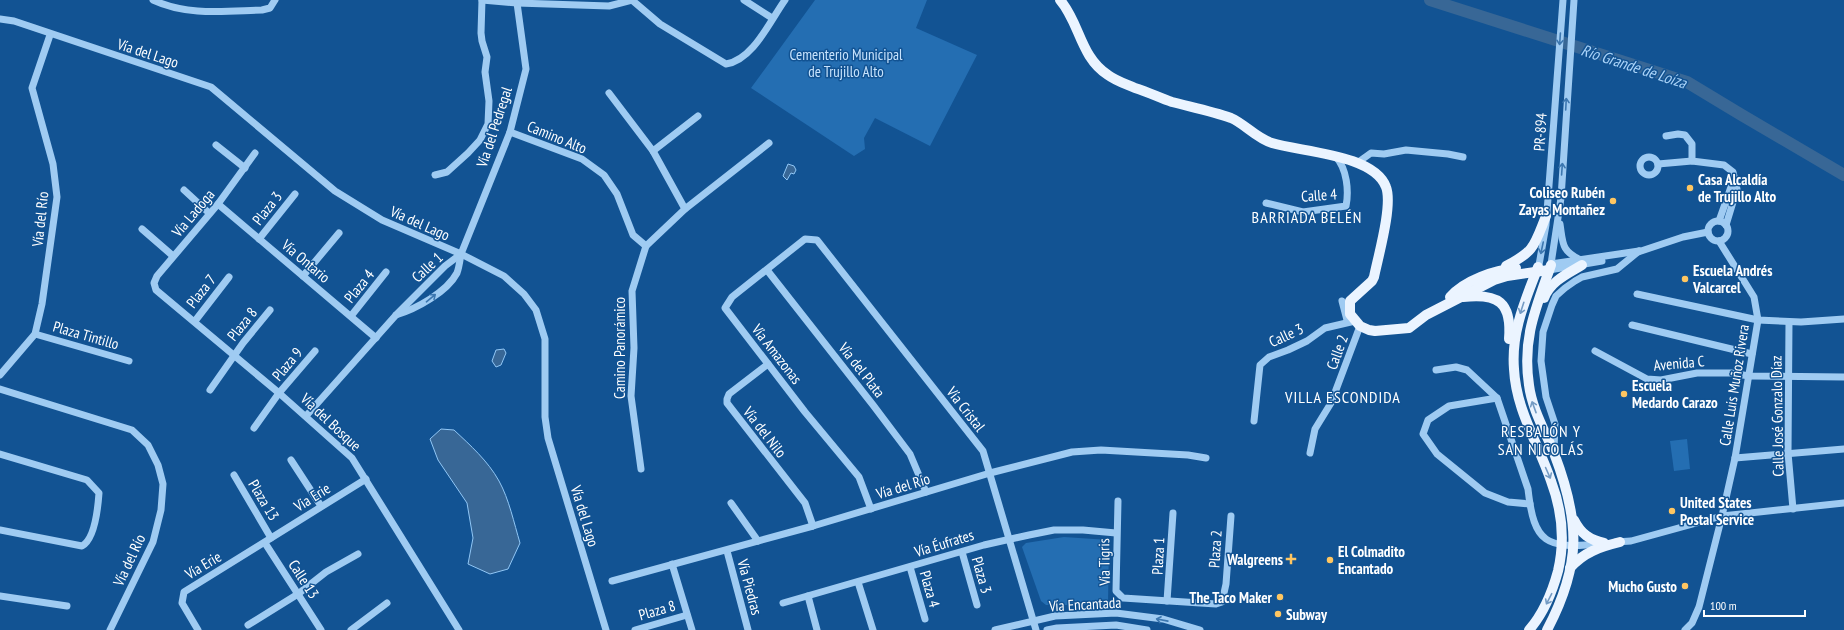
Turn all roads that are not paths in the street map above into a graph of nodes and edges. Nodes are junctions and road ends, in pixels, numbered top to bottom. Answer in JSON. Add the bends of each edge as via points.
{"nodes":[{"id":1,"x":153,"y":0,"type":"edge"},
{"id":2,"x":275,"y":0,"type":"edge"},
{"id":3,"x":482,"y":0,"type":"edge"},
{"id":4,"x":632,"y":0,"type":"edge"},
{"id":5,"x":744,"y":0,"type":"edge"},
{"id":6,"x":785,"y":0,"type":"edge"},
{"id":7,"x":1060,"y":0,"type":"edge"},
{"id":8,"x":1563,"y":0,"type":"edge"},
{"id":9,"x":1574,"y":0,"type":"edge"},
{"id":10,"x":167,"y":3,"type":"edge"},
{"id":11,"x":517,"y":3,"type":"junction"},
{"id":12,"x":772,"y":18,"type":"junction"},
{"id":13,"x":0,"y":19,"type":"edge"},
{"id":14,"x":50,"y":35,"type":"junction"},
{"id":15,"x":609,"y":93,"type":"dead end"},
{"id":16,"x":698,"y":116,"type":"dead end"},
{"id":17,"x":510,"y":132,"type":"junction"},
{"id":18,"x":1666,"y":136,"type":"dead end"},
{"id":19,"x":769,"y":143,"type":"dead end"},
{"id":20,"x":216,"y":145,"type":"dead end"},
{"id":21,"x":653,"y":151,"type":"junction"},
{"id":22,"x":255,"y":153,"type":"dead end"},
{"id":23,"x":1336,"y":157,"type":"junction"},
{"id":24,"x":1463,"y":157,"type":"dead end"},
{"id":25,"x":1692,"y":161,"type":"junction"},
{"id":26,"x":1357,"y":163,"type":"junction"},
{"id":27,"x":1658,"y":164,"type":"dead end"},
{"id":28,"x":245,"y":168,"type":"junction"},
{"id":29,"x":435,"y":175,"type":"dead end"},
{"id":30,"x":1735,"y":183,"type":"junction"},
{"id":31,"x":184,"y":190,"type":"dead end"},
{"id":32,"x":295,"y":194,"type":"dead end"},
{"id":33,"x":1266,"y":203,"type":"dead end"},
{"id":34,"x":218,"y":204,"type":"junction"},
{"id":35,"x":685,"y":209,"type":"junction"},
{"id":36,"x":209,"y":213,"type":"junction"},
{"id":37,"x":1546,"y":216,"type":"junction"},
{"id":38,"x":1559,"y":219,"type":"junction"},
{"id":39,"x":1719,"y":221,"type":"junction"},
{"id":40,"x":1726,"y":225,"type":"junction"},
{"id":41,"x":142,"y":229,"type":"dead end"},
{"id":42,"x":1708,"y":232,"type":"junction"},
{"id":43,"x":339,"y":233,"type":"dead end"},
{"id":44,"x":259,"y":239,"type":"junction"},
{"id":45,"x":812,"y":240,"type":"joint"},
{"id":46,"x":1720,"y":241,"type":"junction"},
{"id":47,"x":646,"y":246,"type":"junction"},
{"id":48,"x":1639,"y":251,"type":"junction"},
{"id":49,"x":461,"y":254,"type":"junction"},
{"id":50,"x":173,"y":256,"type":"junction"},
{"id":51,"x":1582,"y":262,"type":"junction"},
{"id":52,"x":1550,"y":267,"type":"junction"},
{"id":53,"x":1537,"y":268,"type":"junction"},
{"id":54,"x":767,"y":270,"type":"junction"},
{"id":55,"x":1501,"y":270,"type":"junction"},
{"id":56,"x":386,"y":272,"type":"dead end"},
{"id":57,"x":303,"y":276,"type":"junction"},
{"id":58,"x":229,"y":277,"type":"dead end"},
{"id":59,"x":156,"y":290,"type":"joint"},
{"id":60,"x":1637,"y":294,"type":"dead end"},
{"id":61,"x":1457,"y":298,"type":"junction"},
{"id":62,"x":1342,"y":301,"type":"dead end"},
{"id":63,"x":1441,"y":307,"type":"junction"},
{"id":64,"x":270,"y":310,"type":"dead end"},
{"id":65,"x":396,"y":315,"type":"junction"},
{"id":66,"x":351,"y":316,"type":"junction"},
{"id":67,"x":1533,"y":316,"type":"junction"},
{"id":68,"x":1844,"y":319,"type":"edge"},
{"id":69,"x":1758,"y":320,"type":"junction"},
{"id":70,"x":194,"y":321,"type":"junction"},
{"id":71,"x":1789,"y":322,"type":"junction"},
{"id":72,"x":1354,"y":323,"type":"junction"},
{"id":73,"x":1635,"y":325,"type":"dead end"},
{"id":74,"x":35,"y":334,"type":"junction"},
{"id":75,"x":376,"y":338,"type":"junction"},
{"id":76,"x":315,"y":351,"type":"dead end"},
{"id":77,"x":1595,"y":351,"type":"dead end"},
{"id":78,"x":1752,"y":354,"type":"junction"},
{"id":79,"x":234,"y":355,"type":"junction"},
{"id":80,"x":129,"y":361,"type":"dead end"},
{"id":81,"x":768,"y":364,"type":"junction"},
{"id":82,"x":1436,"y":370,"type":"dead end"},
{"id":83,"x":1514,"y":370,"type":"junction"},
{"id":84,"x":0,"y":375,"type":"edge"},
{"id":85,"x":1749,"y":376,"type":"junction"},
{"id":86,"x":1790,"y":376,"type":"junction"},
{"id":87,"x":1844,"y":377,"type":"edge"},
{"id":88,"x":0,"y":389,"type":"edge"},
{"id":89,"x":210,"y":390,"type":"dead end"},
{"id":90,"x":279,"y":393,"type":"junction"},
{"id":91,"x":1497,"y":398,"type":"junction"},
{"id":92,"x":306,"y":416,"type":"junction"},
{"id":93,"x":1254,"y":421,"type":"dead end"},
{"id":94,"x":254,"y":428,"type":"dead end"},
{"id":95,"x":1844,"y":449,"type":"edge"},
{"id":96,"x":1310,"y":453,"type":"dead end"},
{"id":97,"x":1788,"y":453,"type":"junction"},
{"id":98,"x":0,"y":454,"type":"edge"},
{"id":99,"x":1554,"y":454,"type":"junction"},
{"id":100,"x":1206,"y":458,"type":"dead end"},
{"id":101,"x":1735,"y":458,"type":"junction"},
{"id":102,"x":292,"y":460,"type":"dead end"},
{"id":103,"x":641,"y":469,"type":"dead end"},
{"id":104,"x":990,"y":473,"type":"junction"},
{"id":105,"x":234,"y":475,"type":"dead end"},
{"id":106,"x":366,"y":479,"type":"junction"},
{"id":107,"x":926,"y":492,"type":"junction"},
{"id":108,"x":1118,"y":501,"type":"dead end"},
{"id":109,"x":731,"y":503,"type":"dead end"},
{"id":110,"x":1844,"y":503,"type":"edge"},
{"id":111,"x":1530,"y":504,"type":"junction"},
{"id":112,"x":321,"y":506,"type":"junction"},
{"id":113,"x":871,"y":509,"type":"junction"},
{"id":114,"x":1793,"y":509,"type":"junction"},
{"id":115,"x":1173,"y":513,"type":"dead end"},
{"id":116,"x":1231,"y":516,"type":"dead end"},
{"id":117,"x":1722,"y":516,"type":"junction"},
{"id":118,"x":1573,"y":517,"type":"junction"},
{"id":119,"x":813,"y":526,"type":"junction"},
{"id":120,"x":0,"y":530,"type":"edge"},
{"id":121,"x":1116,"y":534,"type":"junction"},
{"id":122,"x":271,"y":538,"type":"junction"},
{"id":123,"x":1008,"y":539,"type":"junction"},
{"id":124,"x":758,"y":541,"type":"junction"},
{"id":125,"x":1620,"y":542,"type":"junction"},
{"id":126,"x":265,"y":543,"type":"junction"},
{"id":127,"x":1604,"y":543,"type":"junction"},
{"id":128,"x":1562,"y":545,"type":"junction"},
{"id":129,"x":1574,"y":546,"type":"junction"},
{"id":130,"x":727,"y":551,"type":"junction"},
{"id":131,"x":962,"y":552,"type":"junction"},
{"id":132,"x":358,"y":554,"type":"dead end"},
{"id":133,"x":672,"y":564,"type":"junction"},
{"id":134,"x":910,"y":567,"type":"junction"},
{"id":135,"x":1570,"y":568,"type":"junction"},
{"id":136,"x":612,"y":581,"type":"dead end"},
{"id":137,"x":858,"y":582,"type":"junction"},
{"id":138,"x":298,"y":594,"type":"junction"},
{"id":139,"x":0,"y":596,"type":"edge"},
{"id":140,"x":808,"y":596,"type":"junction"},
{"id":141,"x":1167,"y":601,"type":"junction"},
{"id":142,"x":387,"y":603,"type":"dead end"},
{"id":143,"x":783,"y":603,"type":"dead end"},
{"id":144,"x":977,"y":604,"type":"dead end"},
{"id":145,"x":1216,"y":604,"type":"joint"},
{"id":146,"x":67,"y":606,"type":"dead end"},
{"id":147,"x":687,"y":615,"type":"junction"},
{"id":148,"x":925,"y":619,"type":"dead end"},
{"id":149,"x":1034,"y":621,"type":"junction"},
{"id":150,"x":248,"y":625,"type":"dead end"},
{"id":151,"x":457,"y":629,"type":"edge"},
{"id":152,"x":110,"y":630,"type":"edge"},
{"id":153,"x":198,"y":630,"type":"edge"},
{"id":154,"x":321,"y":630,"type":"edge"},
{"id":155,"x":351,"y":630,"type":"edge"},
{"id":156,"x":606,"y":630,"type":"edge"},
{"id":157,"x":635,"y":630,"type":"edge"},
{"id":158,"x":692,"y":630,"type":"edge"},
{"id":159,"x":748,"y":630,"type":"edge"},
{"id":160,"x":817,"y":630,"type":"edge"},
{"id":161,"x":873,"y":630,"type":"edge"},
{"id":162,"x":995,"y":630,"type":"edge"},
{"id":163,"x":1036,"y":630,"type":"edge"},
{"id":164,"x":1047,"y":630,"type":"edge"},
{"id":165,"x":1147,"y":630,"type":"edge"},
{"id":166,"x":1200,"y":630,"type":"edge"},
{"id":167,"x":1529,"y":630,"type":"edge"},
{"id":168,"x":1547,"y":630,"type":"edge"},
{"id":169,"x":1685,"y":630,"type":"edge"}],
"edges":[{"from":1,"to":10,"type":"street"},
{"from":2,"to":10,"type":"street","via":[[270,8],[262,10],[192,12]]},
{"from":3,"to":11,"type":"street"},
{"from":3,"to":29,"type":"street","via":[[481,33],[487,57],[485,72],[489,101],[488,124],[480,140],[468,153],[447,172]]},
{"from":4,"to":11,"type":"street","via":[[609,6]]},
{"from":4,"to":12,"type":"street","via":[[660,24],[726,64],[733,63],[758,43]]},
{"from":5,"to":12,"type":"street"},
{"from":6,"to":12,"type":"street"},
{"from":7,"to":23,"type":"main road","via":[[1074,22],[1090,58],[1108,76],[1171,101],[1232,118],[1272,143]]},
{"from":8,"to":37,"type":"street","name":"PR-894","number":"PR-894","one_way":true},
{"from":38,"to":9,"type":"street","name":"PR-894","number":"PR-894","one_way":true},
{"from":11,"to":17,"type":"street","name":"Vía del Pedregal","via":[[526,69]]},
{"from":13,"to":14,"type":"street","name":"Vía del Lago","via":[[14,21]]},
{"from":14,"to":49,"type":"street","name":"Vía del Lago","via":[[211,87],[335,191],[382,220]]},
{"from":14,"to":74,"type":"street","name":"Vía del Río","via":[[32,88],[53,164],[57,196],[42,304]]},
{"from":15,"to":21,"type":"street"},
{"from":16,"to":21,"type":"street"},
{"from":17,"to":47,"type":"street","name":"Camino Alto","via":[[582,159],[604,175],[617,194],[632,235]]},
{"from":17,"to":49,"type":"street","name":"Vía del Pedregal"},
{"from":18,"to":25,"type":"street","via":[[1685,134],[1692,144]]},
{"from":19,"to":35,"type":"street","name":"Camino Panorámico"},
{"from":20,"to":28,"type":"street"},
{"from":21,"to":35,"type":"street"},
{"from":22,"to":28,"type":"street","name":"Vía Ladoga"},
{"from":23,"to":26,"type":"main road"},
{"from":23,"to":33,"type":"street","name":"Calle 4","via":[[1344,170],[1348,193],[1346,206],[1303,212]]},
{"from":24,"to":26,"type":"street","via":[[1406,150],[1384,154],[1372,153]]},
{"from":25,"to":27,"type":"street"},
{"from":25,"to":30,"type":"street","via":[[1724,165],[1733,172]]},
{"from":26,"to":72,"type":"main road","via":[[1377,173],[1385,183],[1388,197],[1374,276],[1372,281],[1350,301],[1349,310]]},
{"from":28,"to":34,"type":"street","name":"Vía Ladoga"},
{"from":30,"to":39,"type":"street","via":[[1731,187]]},
{"from":30,"to":40,"type":"street","via":[[1737,189]]},
{"from":31,"to":36,"type":"street"},
{"from":32,"to":44,"type":"street","name":"Plaza 3"},
{"from":34,"to":36,"type":"street","name":"Vía Ladoga"},
{"from":34,"to":44,"type":"street","name":"Vía Ontario"},
{"from":35,"to":47,"type":"street","name":"Camino Panorámico"},
{"from":36,"to":50,"type":"street","name":"Vía Ladoga"},
{"from":37,"to":53,"type":"street","name":"PR-894","number":"PR-894","one_way":true,"via":[[1545,236]]},
{"from":37,"to":55,"type":"main road","via":[[1529,253]]},
{"from":38,"to":51,"type":"street","via":[[1564,247]]},
{"from":38,"to":52,"type":"street","name":"PR-894","number":"PR-894"},
{"from":39,"to":40,"type":"street"},
{"from":39,"to":42,"type":"street","via":[[1712,223]]},
{"from":40,"to":46,"type":"street","via":[[1728,235]]},
{"from":41,"to":50,"type":"street"},
{"from":42,"to":46,"type":"street","via":[[1713,240]]},
{"from":42,"to":48,"type":"street"},
{"from":43,"to":57,"type":"street"},
{"from":44,"to":57,"type":"street","name":"Vía Ontario"},
{"from":45,"to":54,"type":"street","name":"Vía Amazonas","via":[[805,239]]},
{"from":45,"to":104,"type":"street","name":"Vía Cristal","via":[[817,240],[983,451]]},
{"from":46,"to":69,"type":"street","name":"Calle Luis Muñoz Rivera","via":[[1754,297]]},
{"from":47,"to":103,"type":"street","name":"Camino Panorámico","via":[[632,291],[634,348],[631,396]]},
{"from":48,"to":51,"type":"street","via":[[1624,257]]},
{"from":48,"to":99,"type":"street","via":[[1618,269],[1574,281],[1556,296],[1552,305],[1543,332],[1541,361],[1546,397],[1555,424]]},
{"from":49,"to":65,"type":"street","name":"Calle 1","via":[[445,266]]},
{"from":65,"to":49,"type":"street","name":"Calle 1","one_way":true,"via":[[422,306],[450,282],[457,272]]},
{"from":49,"to":156,"type":"street","name":"Vía del Lago","via":[[504,276],[524,294],[536,310],[545,339],[545,417],[548,438]]},
{"from":50,"to":59,"type":"street","name":"Vía Ladoga","via":[[157,276],[154,283]]},
{"from":51,"to":52,"type":"street"},
{"from":51,"to":67,"type":"main road","via":[[1551,286],[1539,311]]},
{"from":52,"to":53,"type":"main road"},
{"from":52,"to":67,"type":"main road"},
{"from":53,"to":55,"type":"main road"},
{"from":53,"to":61,"type":"main road","via":[[1501,277]]},
{"from":53,"to":83,"type":"main road","one_way":true,"via":[[1517,326]]},
{"from":54,"to":81,"type":"street","name":"Vía Amazonas","via":[[732,297],[725,308]]},
{"from":54,"to":107,"type":"street","name":"Vía del Plata","via":[[910,454]]},
{"from":55,"to":63,"type":"main road","via":[[1477,278],[1453,293]]},
{"from":56,"to":66,"type":"street","name":"Plaza 4"},
{"from":57,"to":66,"type":"street","name":"Vía Ontario"},
{"from":58,"to":70,"type":"street","name":"Plaza 7"},
{"from":59,"to":70,"type":"street","name":"Vía del Bosque"},
{"from":60,"to":69,"type":"street"},
{"from":61,"to":63,"type":"main road"},
{"from":61,"to":83,"type":"main road","via":[[1487,296],[1494,298],[1505,309],[1509,318],[1509,362]]},
{"from":62,"to":72,"type":"street"},
{"from":63,"to":72,"type":"main road","via":[[1408,328],[1375,331]]},
{"from":64,"to":79,"type":"street","name":"Plaza 8"},
{"from":65,"to":75,"type":"street","name":"Calle 1"},
{"from":66,"to":75,"type":"street","name":"Vía Ontario"},
{"from":99,"to":67,"type":"main road","one_way":true,"via":[[1535,408],[1529,385],[1528,342]]},
{"from":68,"to":71,"type":"street"},
{"from":69,"to":71,"type":"street"},
{"from":69,"to":78,"type":"street","name":"Calle Luis Muñoz Rivera"},
{"from":70,"to":79,"type":"street","name":"Vía del Bosque"},
{"from":71,"to":86,"type":"street","name":"Calle José Gonzalo Díaz"},
{"from":72,"to":93,"type":"street","name":"Calle 3","via":[[1325,328],[1307,341],[1269,357],[1260,365]]},
{"from":72,"to":96,"type":"street","name":"Calle 2","via":[[1331,403],[1315,428]]},
{"from":73,"to":78,"type":"street"},
{"from":74,"to":80,"type":"street","name":"Plaza Tintillo"},
{"from":74,"to":84,"type":"street","name":"Vía del Río"},
{"from":75,"to":92,"type":"street","name":"Calle 1"},
{"from":76,"to":90,"type":"street","name":"Plaza 9"},
{"from":77,"to":85,"type":"street","name":"Avenida C","via":[[1647,379],[1661,380],[1697,373]]},
{"from":78,"to":85,"type":"street","name":"Calle Luis Muñoz Rivera"},
{"from":79,"to":89,"type":"street","name":"Plaza 8"},
{"from":79,"to":90,"type":"street","name":"Vía del Bosque"},
{"from":81,"to":113,"type":"street","name":"Vía Amazonas","via":[[859,477]]},
{"from":81,"to":119,"type":"street","name":"Vía del Nilo","via":[[729,394],[727,403],[804,503]]},
{"from":82,"to":91,"type":"street","via":[[1456,367],[1468,370]]},
{"from":83,"to":128,"type":"main road","one_way":true,"via":[[1523,416],[1555,492],[1560,514]]},
{"from":85,"to":86,"type":"street","name":"Avenida C"},
{"from":85,"to":101,"type":"street","name":"Calle Luis Muñoz Rivera"},
{"from":86,"to":87,"type":"street","name":"Avenida C"},
{"from":86,"to":97,"type":"street","name":"Calle José Gonzalo Díaz"},
{"from":88,"to":152,"type":"street","name":"Vía del Río","via":[[132,430],[148,446],[158,465],[163,484],[161,510],[153,542]]},
{"from":90,"to":92,"type":"street","name":"Vía del Bosque"},
{"from":90,"to":94,"type":"street","name":"Plaza 9"},
{"from":91,"to":111,"type":"street","via":[[1528,489]]},
{"from":91,"to":111,"type":"street","via":[[1449,406],[1428,420],[1423,434],[1437,454],[1485,494],[1508,502]]},
{"from":92,"to":106,"type":"street","name":"Vía del Bosque","via":[[352,458]]},
{"from":95,"to":97,"type":"street"},
{"from":97,"to":101,"type":"street"},
{"from":97,"to":114,"type":"street","name":"Calle José Gonzalo Díaz"},
{"from":98,"to":120,"type":"street","via":[[87,480],[99,493],[98,509],[91,535],[82,546]]},
{"from":99,"to":118,"type":"main road","via":[[1568,493]]},
{"from":100,"to":104,"type":"street","name":"Vía del Río","via":[[1101,450],[1072,452]]},
{"from":101,"to":117,"type":"street","name":"Calle Luis Muñoz Rivera"},
{"from":102,"to":112,"type":"street"},
{"from":104,"to":107,"type":"street","name":"Vía del Río"},
{"from":104,"to":123,"type":"street","name":"Vía Cristal"},
{"from":105,"to":122,"type":"street","name":"Plaza 13"},
{"from":106,"to":112,"type":"street","name":"Via Erie"},
{"from":106,"to":151,"type":"street","name":"Vía del Bosque"},
{"from":107,"to":113,"type":"street","name":"Vía del Río"},
{"from":108,"to":121,"type":"street","name":"Vía Tigris"},
{"from":109,"to":124,"type":"street"},
{"from":110,"to":114,"type":"street"},
{"from":111,"to":128,"type":"street","via":[[1538,532],[1544,538]]},
{"from":112,"to":122,"type":"street","name":"Via Erie"},
{"from":113,"to":119,"type":"street","name":"Vía del Río"},
{"from":114,"to":117,"type":"street"},
{"from":115,"to":141,"type":"street","name":"Plaza 1"},
{"from":116,"to":145,"type":"street","name":"Plaza 2","via":[[1225,594],[1222,602]]},
{"from":117,"to":125,"type":"street"},
{"from":117,"to":169,"type":"street","name":"Calle Luis Muñoz Rivera","via":[[1699,607],[1692,623]]},
{"from":118,"to":127,"type":"main road","via":[[1583,534]]},
{"from":118,"to":129,"type":"main road"},
{"from":119,"to":124,"type":"street","name":"Vía del Río"},
{"from":121,"to":123,"type":"street","name":"Vía Éufrates","via":[[1054,530]]},
{"from":121,"to":141,"type":"street","name":"Vía Tigris","via":[[1116,591],[1123,598]]},
{"from":122,"to":126,"type":"street","name":"Vía Erie"},
{"from":123,"to":131,"type":"street","name":"Vía Éufrates"},
{"from":123,"to":149,"type":"street","name":"Vía Cristal"},
{"from":124,"to":130,"type":"street","name":"Vía del Río"},
{"from":125,"to":127,"type":"street"},
{"from":125,"to":135,"type":"main road","via":[[1588,552]]},
{"from":126,"to":138,"type":"street","name":"Calle 13"},
{"from":126,"to":153,"type":"street","name":"Vía Erie","via":[[184,592],[182,603]]},
{"from":127,"to":129,"type":"street"},
{"from":128,"to":129,"type":"street"},
{"from":128,"to":167,"type":"main road","one_way":true,"via":[[1551,595],[1539,618]]},
{"from":129,"to":135,"type":"main road"},
{"from":130,"to":133,"type":"street","name":"Vía del Río"},
{"from":130,"to":159,"type":"street","name":"Vía Piedras"},
{"from":131,"to":134,"type":"street","name":"Vía Éufrates"},
{"from":131,"to":144,"type":"street","name":"Plaza 3"},
{"from":132,"to":138,"type":"street","via":[[326,572]]},
{"from":133,"to":136,"type":"street","name":"Vía del Río"},
{"from":133,"to":147,"type":"street"},
{"from":134,"to":137,"type":"street","name":"Vía Éufrates"},
{"from":134,"to":148,"type":"street","name":"Plaza 4"},
{"from":135,"to":168,"type":"main road","via":[[1563,595]]},
{"from":137,"to":140,"type":"street","name":"Vía Éufrates"},
{"from":137,"to":161,"type":"street"},
{"from":138,"to":150,"type":"street"},
{"from":138,"to":154,"type":"street","name":"Calle 13"},
{"from":139,"to":146,"type":"street"},
{"from":140,"to":143,"type":"street","name":"Vía Éufrates"},
{"from":140,"to":160,"type":"street"},
{"from":141,"to":145,"type":"street","name":"Vía Tigris"},
{"from":142,"to":155,"type":"street"},
{"from":147,"to":157,"type":"street","name":"Plaza 8"},
{"from":147,"to":158,"type":"street"},
{"from":149,"to":162,"type":"street","name":"Vía Encantada"},
{"from":149,"to":163,"type":"street","name":"Vía Cristal"},
{"from":166,"to":149,"type":"street","name":"Vía Encantada","one_way":true,"via":[[1163,619],[1116,613],[1055,616]]},
{"from":164,"to":165,"type":"street","name":"Vía Encantada","via":[[1116,625]]}]}
